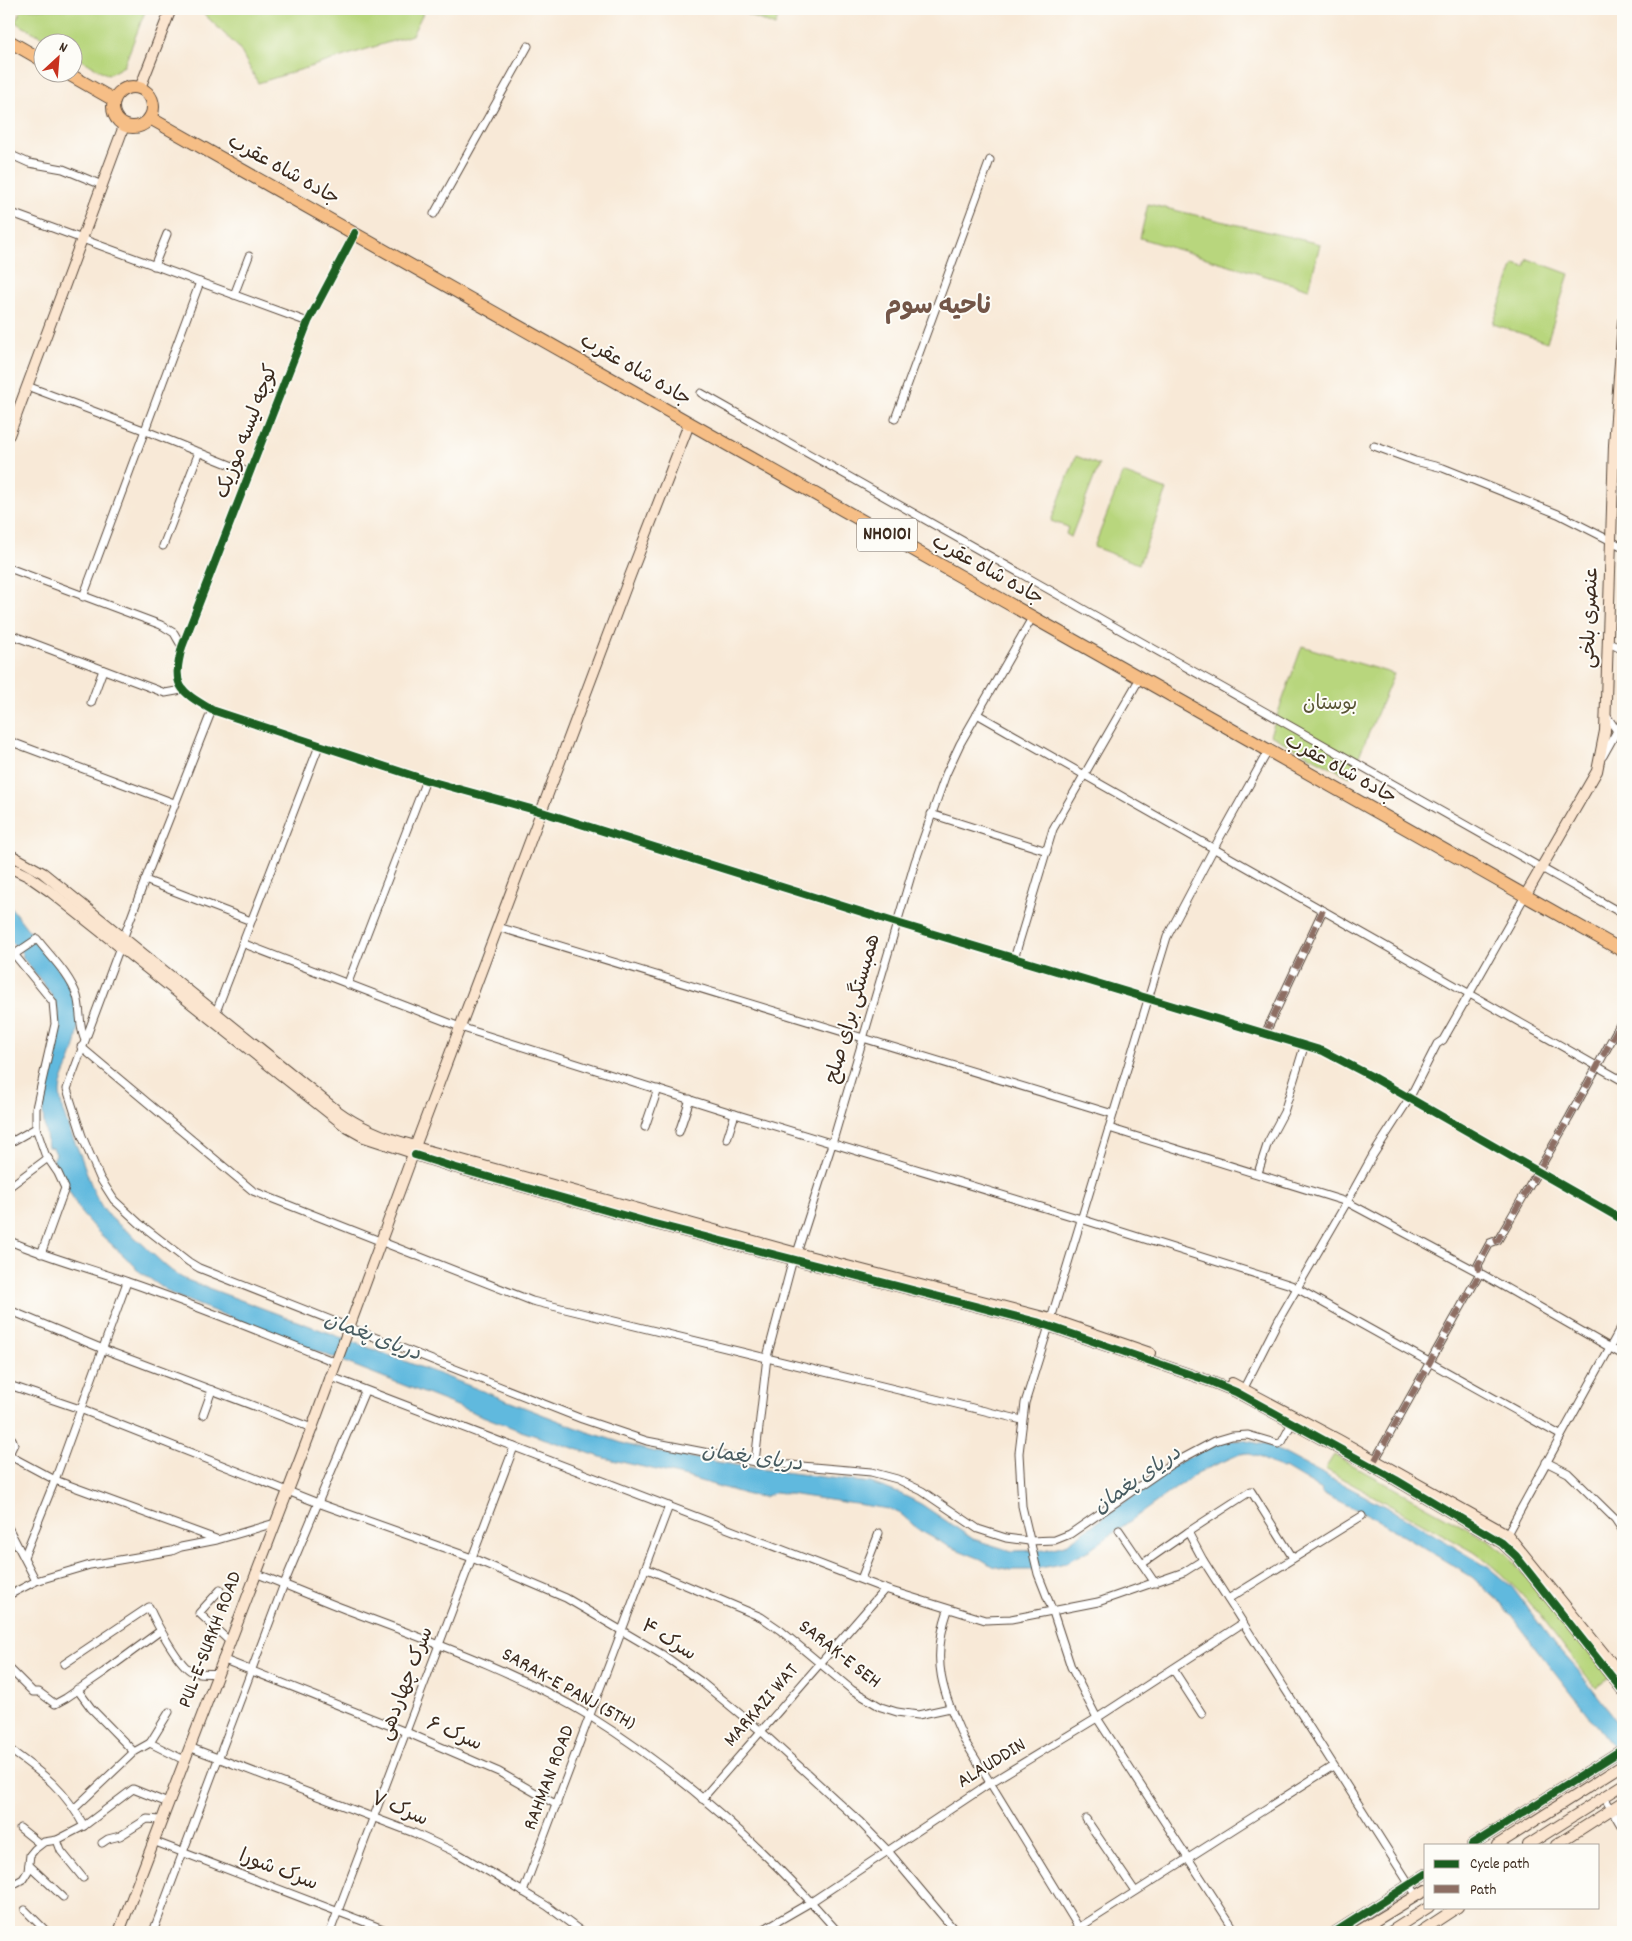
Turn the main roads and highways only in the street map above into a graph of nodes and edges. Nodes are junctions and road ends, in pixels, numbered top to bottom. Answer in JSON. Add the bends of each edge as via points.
{"nodes":[{"id":1,"x":171,"y":9,"type":"edge"},
{"id":2,"x":9,"y":42,"type":"edge"},
{"id":3,"x":32,"y":55,"type":"edge"},
{"id":4,"x":82,"y":82,"type":"edge"},
{"id":5,"x":140,"y":88,"type":"junction"},
{"id":6,"x":114,"y":100,"type":"junction"},
{"id":7,"x":150,"y":118,"type":"junction"},
{"id":8,"x":124,"y":126,"type":"junction"},
{"id":9,"x":1623,"y":321,"type":"edge"},
{"id":10,"x":690,"y":424,"type":"junction"},
{"id":11,"x":9,"y":435,"type":"edge"},
{"id":12,"x":1619,"y":444,"type":"edge"},
{"id":13,"x":9,"y":854,"type":"edge"},
{"id":14,"x":9,"y":867,"type":"edge"},
{"id":15,"x":1524,"y":896,"type":"junction"},
{"id":16,"x":121,"y":943,"type":"junction"},
{"id":17,"x":1623,"y":951,"type":"edge"},
{"id":18,"x":414,"y":1150,"type":"junction"},
{"id":19,"x":1050,"y":1322,"type":"junction"},
{"id":20,"x":1341,"y":1445,"type":"junction"},
{"id":21,"x":1623,"y":1677,"type":"edge"},
{"id":22,"x":1623,"y":1690,"type":"edge"},
{"id":23,"x":1623,"y":1748,"type":"edge"},
{"id":24,"x":1622,"y":1766,"type":"edge"},
{"id":25,"x":1587,"y":1772,"type":"junction"},
{"id":26,"x":1594,"y":1783,"type":"junction"},
{"id":27,"x":1623,"y":1785,"type":"edge"},
{"id":28,"x":1623,"y":1802,"type":"edge"},
{"id":29,"x":1544,"y":1815,"type":"junction"},
{"id":30,"x":1553,"y":1829,"type":"junction"},
{"id":31,"x":1474,"y":1844,"type":"edge"},
{"id":32,"x":1499,"y":1844,"type":"edge"},
{"id":33,"x":1530,"y":1844,"type":"edge"},
{"id":34,"x":1558,"y":1844,"type":"edge"},
{"id":35,"x":1424,"y":1875,"type":"edge"},
{"id":36,"x":1421,"y":1893,"type":"edge"},
{"id":37,"x":1427,"y":1908,"type":"edge"},
{"id":38,"x":1456,"y":1908,"type":"edge"},
{"id":39,"x":119,"y":1932,"type":"edge"},
{"id":40,"x":1335,"y":1932,"type":"edge"},
{"id":41,"x":1357,"y":1932,"type":"edge"},
{"id":42,"x":1390,"y":1932,"type":"edge"},
{"id":43,"x":1420,"y":1932,"type":"edge"}],
"edges":[{"from":1,"to":5,"type":"main road"},
{"from":2,"to":3,"type":"highway"},
{"from":4,"to":6,"type":"highway"},
{"from":5,"to":6,"type":"highway","via":[[125,88]]},
{"from":5,"to":7,"type":"highway","via":[[152,101]]},
{"from":6,"to":8,"type":"highway","via":[[114,115]]},
{"from":7,"to":8,"type":"highway","via":[[142,126]]},
{"from":7,"to":10,"type":"highway","name":"جاده شاه عقرب","number":"NH0101"},
{"from":8,"to":11,"type":"main road"},
{"from":9,"to":12,"type":"main road","name":"عنصری بلخی"},
{"from":10,"to":15,"type":"highway","name":"جاده شاه عقرب","number":"NH0101"},
{"from":10,"to":18,"type":"main road"},
{"from":12,"to":15,"type":"main road","name":"عنصری بلخی","via":[[1610,541],[1606,715],[1600,763]]},
{"from":13,"to":16,"type":"main road","via":[[43,873]]},
{"from":14,"to":16,"type":"main road","via":[[28,876]]},
{"from":15,"to":17,"type":"highway","name":"جاده شاه عقرب","number":"NH0101"},
{"from":16,"to":18,"type":"main road","via":[[216,1012],[354,1123]]},
{"from":16,"to":18,"type":"main road","via":[[348,1128],[364,1136]]},
{"from":18,"to":19,"type":"main road","via":[[500,1180]]},
{"from":18,"to":39,"type":"main road","name":"PUL-E-SURKH ROAD","via":[[312,1428]]},
{"from":19,"to":20,"type":"main road","via":[[1236,1392]]},
{"from":19,"to":20,"type":"main road","via":[[1205,1372],[1244,1388]]},
{"from":20,"to":21,"type":"main road","via":[[1375,1460],[1507,1534]]},
{"from":20,"to":22,"type":"main road","via":[[1502,1543],[1516,1556]]},
{"from":23,"to":25,"type":"main road"},
{"from":24,"to":26,"type":"main road"},
{"from":25,"to":26,"type":"main road"},
{"from":25,"to":31,"type":"main road"},
{"from":26,"to":29,"type":"main road"},
{"from":27,"to":30,"type":"main road"},
{"from":28,"to":34,"type":"main road"},
{"from":29,"to":30,"type":"main road"},
{"from":29,"to":32,"type":"main road"},
{"from":30,"to":33,"type":"main road"},
{"from":35,"to":40,"type":"main road"},
{"from":36,"to":41,"type":"main road"},
{"from":37,"to":42,"type":"main road"},
{"from":38,"to":43,"type":"main road"}]}
